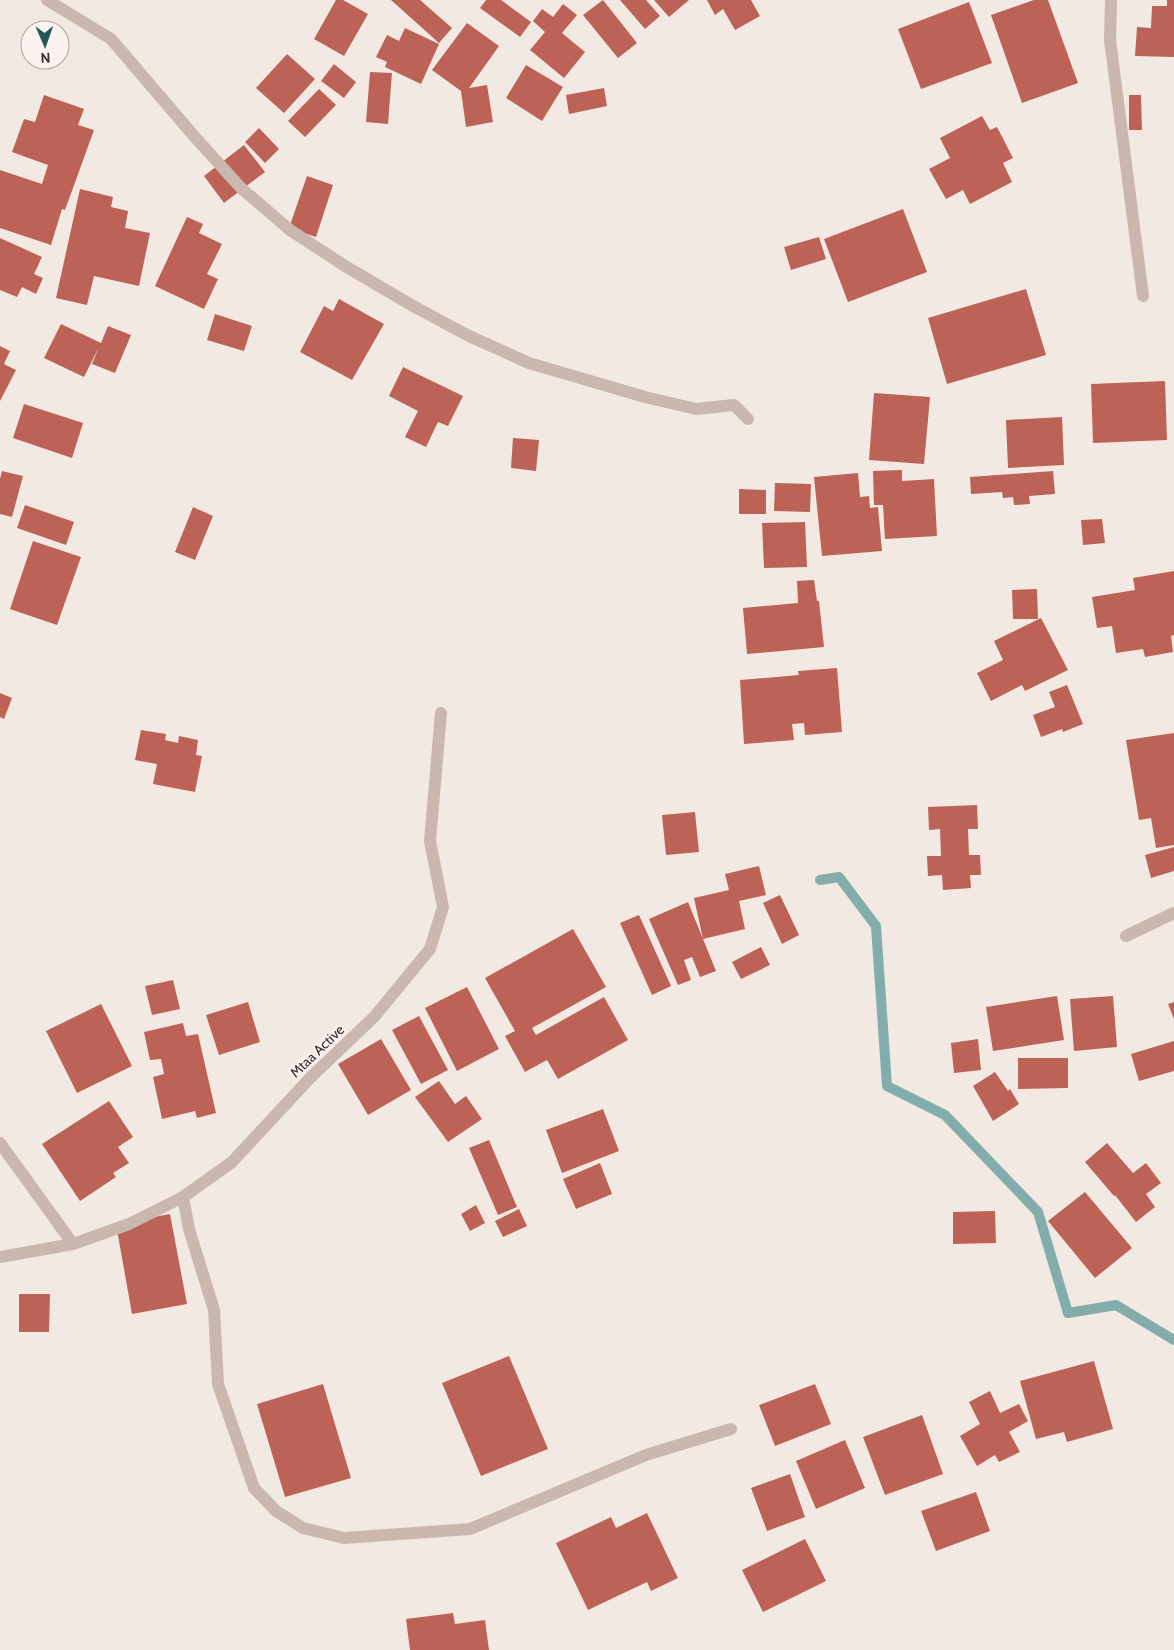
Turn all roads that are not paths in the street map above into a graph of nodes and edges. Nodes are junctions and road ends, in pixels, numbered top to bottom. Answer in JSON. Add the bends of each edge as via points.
{"nodes":[{"id":1,"x":48,"y":0,"type":"edge"},
{"id":2,"x":1112,"y":0,"type":"edge"},
{"id":3,"x":1142,"y":296,"type":"dead end"},
{"id":4,"x":748,"y":419,"type":"dead end"},
{"id":5,"x":442,"y":713,"type":"dead end"},
{"id":6,"x":1174,"y":914,"type":"edge"},
{"id":7,"x":1126,"y":936,"type":"dead end"},
{"id":8,"x":0,"y":1143,"type":"edge"},
{"id":9,"x":183,"y":1196,"type":"junction"},
{"id":10,"x":73,"y":1244,"type":"junction"},
{"id":11,"x":0,"y":1257,"type":"edge"},
{"id":12,"x":731,"y":1429,"type":"dead end"}],
"edges":[{"from":1,"to":4,"type":"street","via":[[111,39],[241,188],[290,230],[345,266],[469,336],[529,363],[696,409],[734,405]]},
{"from":2,"to":3,"type":"street","via":[[1110,40]]},
{"from":5,"to":9,"type":"street","name":"Mtaa Active","via":[[430,841],[443,907],[430,949],[374,1017],[310,1078],[232,1162]]},
{"from":6,"to":7,"type":"street"},
{"from":8,"to":10,"type":"street"},
{"from":9,"to":10,"type":"street","name":"Mtaa Active","via":[[129,1224]]},
{"from":9,"to":12,"type":"street","via":[[189,1229],[214,1310],[218,1384],[254,1488],[276,1511],[302,1528],[344,1538],[470,1529],[646,1455]]},
{"from":10,"to":11,"type":"street","name":"Mtaa Active"}]}
